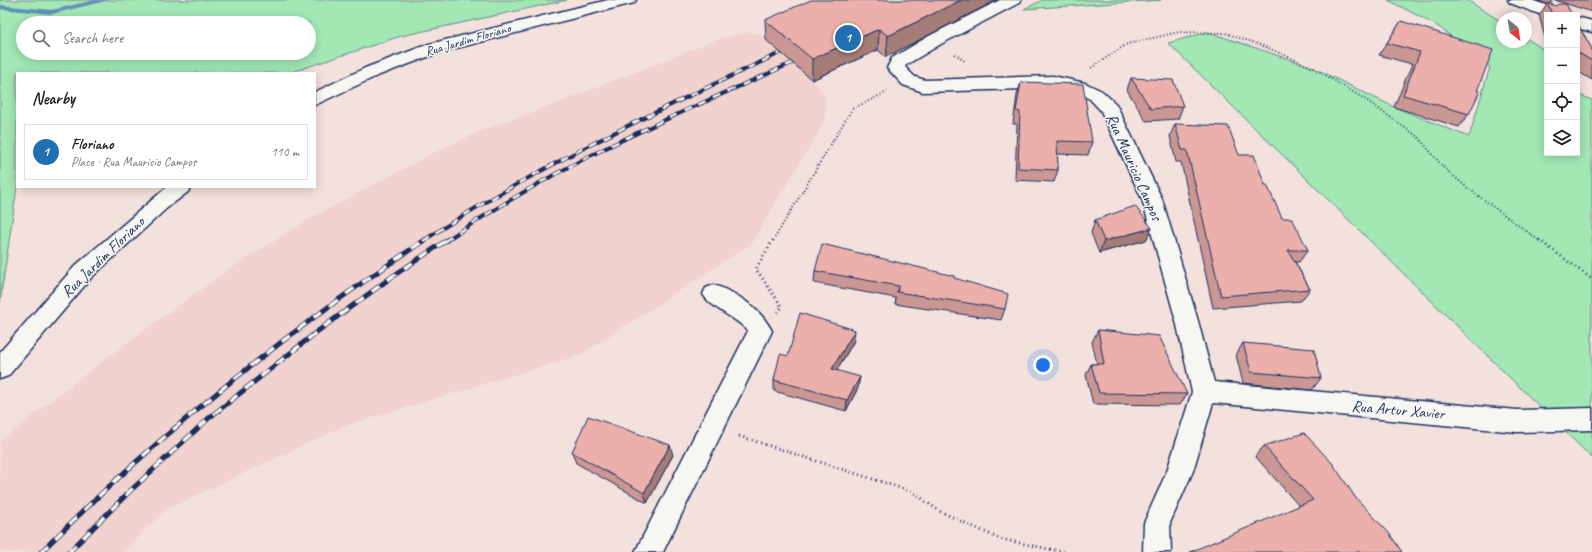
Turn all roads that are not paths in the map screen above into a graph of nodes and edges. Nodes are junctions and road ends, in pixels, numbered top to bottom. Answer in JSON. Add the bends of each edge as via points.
{"nodes":[{"id":1,"x":628,"y":0,"type":"edge"},
{"id":2,"x":1013,"y":0,"type":"edge"},
{"id":3,"x":1516,"y":0,"type":"edge"},
{"id":4,"x":1549,"y":12,"type":"edge"},
{"id":5,"x":1580,"y":23,"type":"edge"},
{"id":6,"x":1592,"y":26,"type":"edge"},
{"id":7,"x":316,"y":99,"type":"edge"},
{"id":8,"x":180,"y":188,"type":"edge"},
{"id":9,"x":714,"y":294,"type":"dead end"},
{"id":10,"x":0,"y":369,"type":"edge"},
{"id":11,"x":1204,"y":392,"type":"junction"},
{"id":12,"x":1592,"y":419,"type":"edge"},
{"id":13,"x":649,"y":552,"type":"edge"},
{"id":14,"x":1157,"y":552,"type":"edge"}],
"edges":[{"from":1,"to":7,"type":"street","name":"Rua Jardim Floriano","via":[[435,48],[371,72]]},
{"from":2,"to":11,"type":"street","name":"Rua Mauricio Campos","via":[[935,40],[898,62],[896,68],[909,81],[923,86],[1046,82],[1068,84],[1096,95],[1109,108],[1152,199],[1187,321]]},
{"from":3,"to":4,"type":"street"},
{"from":5,"to":6,"type":"street"},
{"from":8,"to":10,"type":"street","name":"Rua Jardim Floriano","via":[[83,272]]},
{"from":9,"to":13,"type":"street","via":[[753,320],[760,331]]},
{"from":11,"to":12,"type":"street","name":"Rua Artur Xavier","via":[[1517,421]]},
{"from":11,"to":14,"type":"street","via":[[1180,471],[1157,523]]}]}
